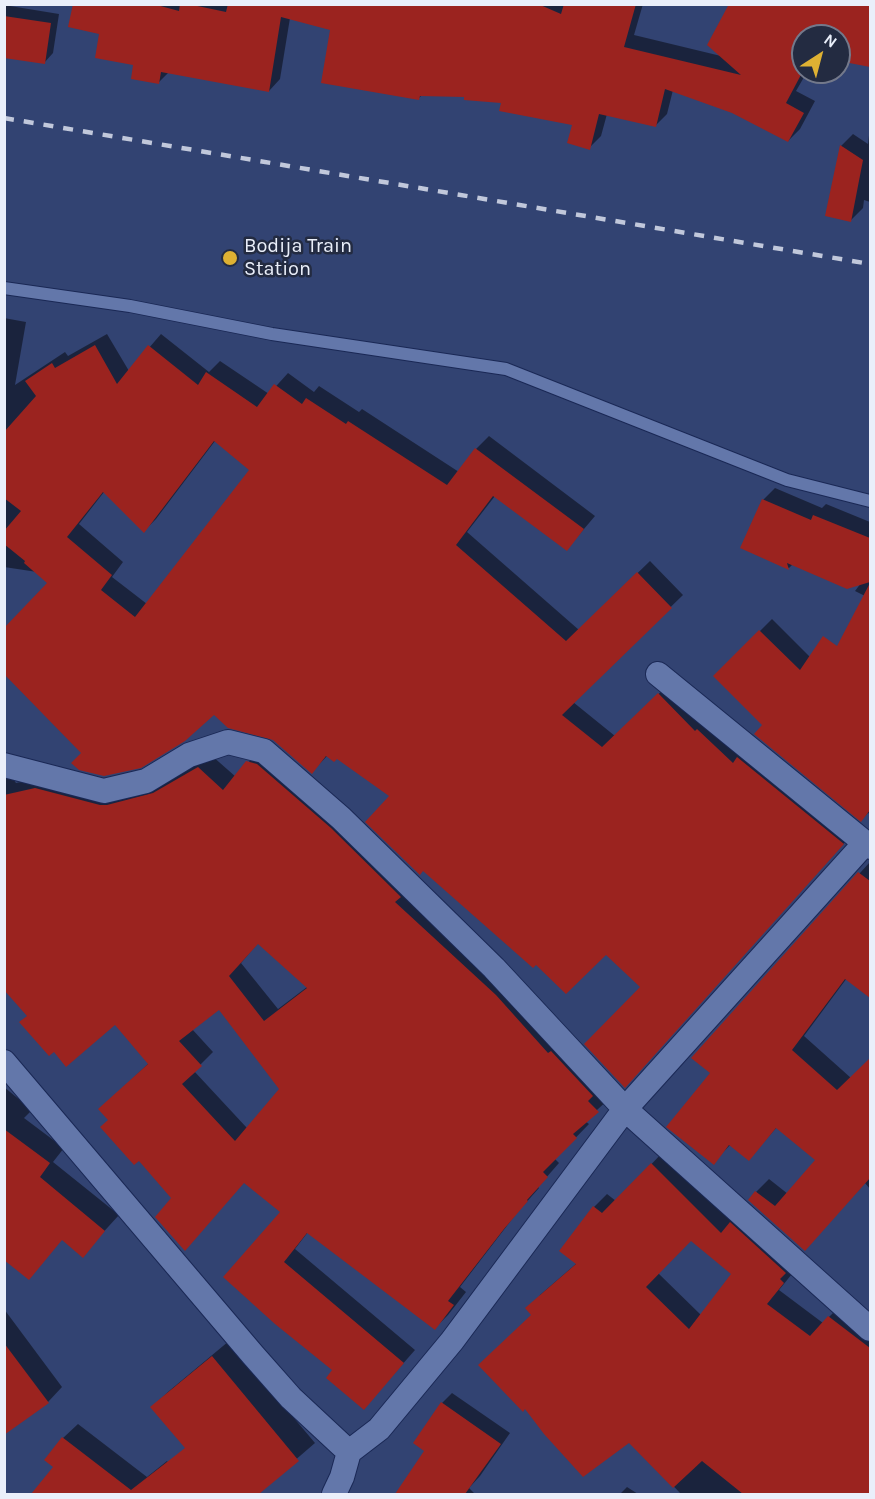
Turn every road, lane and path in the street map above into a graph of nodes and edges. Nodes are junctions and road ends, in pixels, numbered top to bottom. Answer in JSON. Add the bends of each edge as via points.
{"nodes":[{"id":1,"x":4,"y":288,"type":"edge"},
{"id":2,"x":870,"y":501,"type":"edge"},
{"id":3,"x":658,"y":674,"type":"dead end"},
{"id":4,"x":4,"y":765,"type":"edge"},
{"id":5,"x":868,"y":844,"type":"edge"},
{"id":6,"x":4,"y":1062,"type":"edge"},
{"id":7,"x":625,"y":1109,"type":"junction"},
{"id":8,"x":870,"y":1329,"type":"edge"},
{"id":9,"x":349,"y":1452,"type":"junction"},
{"id":10,"x":334,"y":1494,"type":"edge"}],
"edges":[{"from":1,"to":2,"type":"lane","via":[[506,369],[787,480]]},
{"from":3,"to":5,"type":"street"},
{"from":4,"to":7,"type":"street","via":[[104,791],[146,781],[189,754],[228,742],[264,751],[341,818],[494,968]]},
{"from":5,"to":7,"type":"street"},
{"from":6,"to":9,"type":"street","via":[[252,1355]]},
{"from":7,"to":8,"type":"street"},
{"from":7,"to":9,"type":"street","via":[[452,1341],[379,1429]]},
{"from":9,"to":10,"type":"street"}]}
